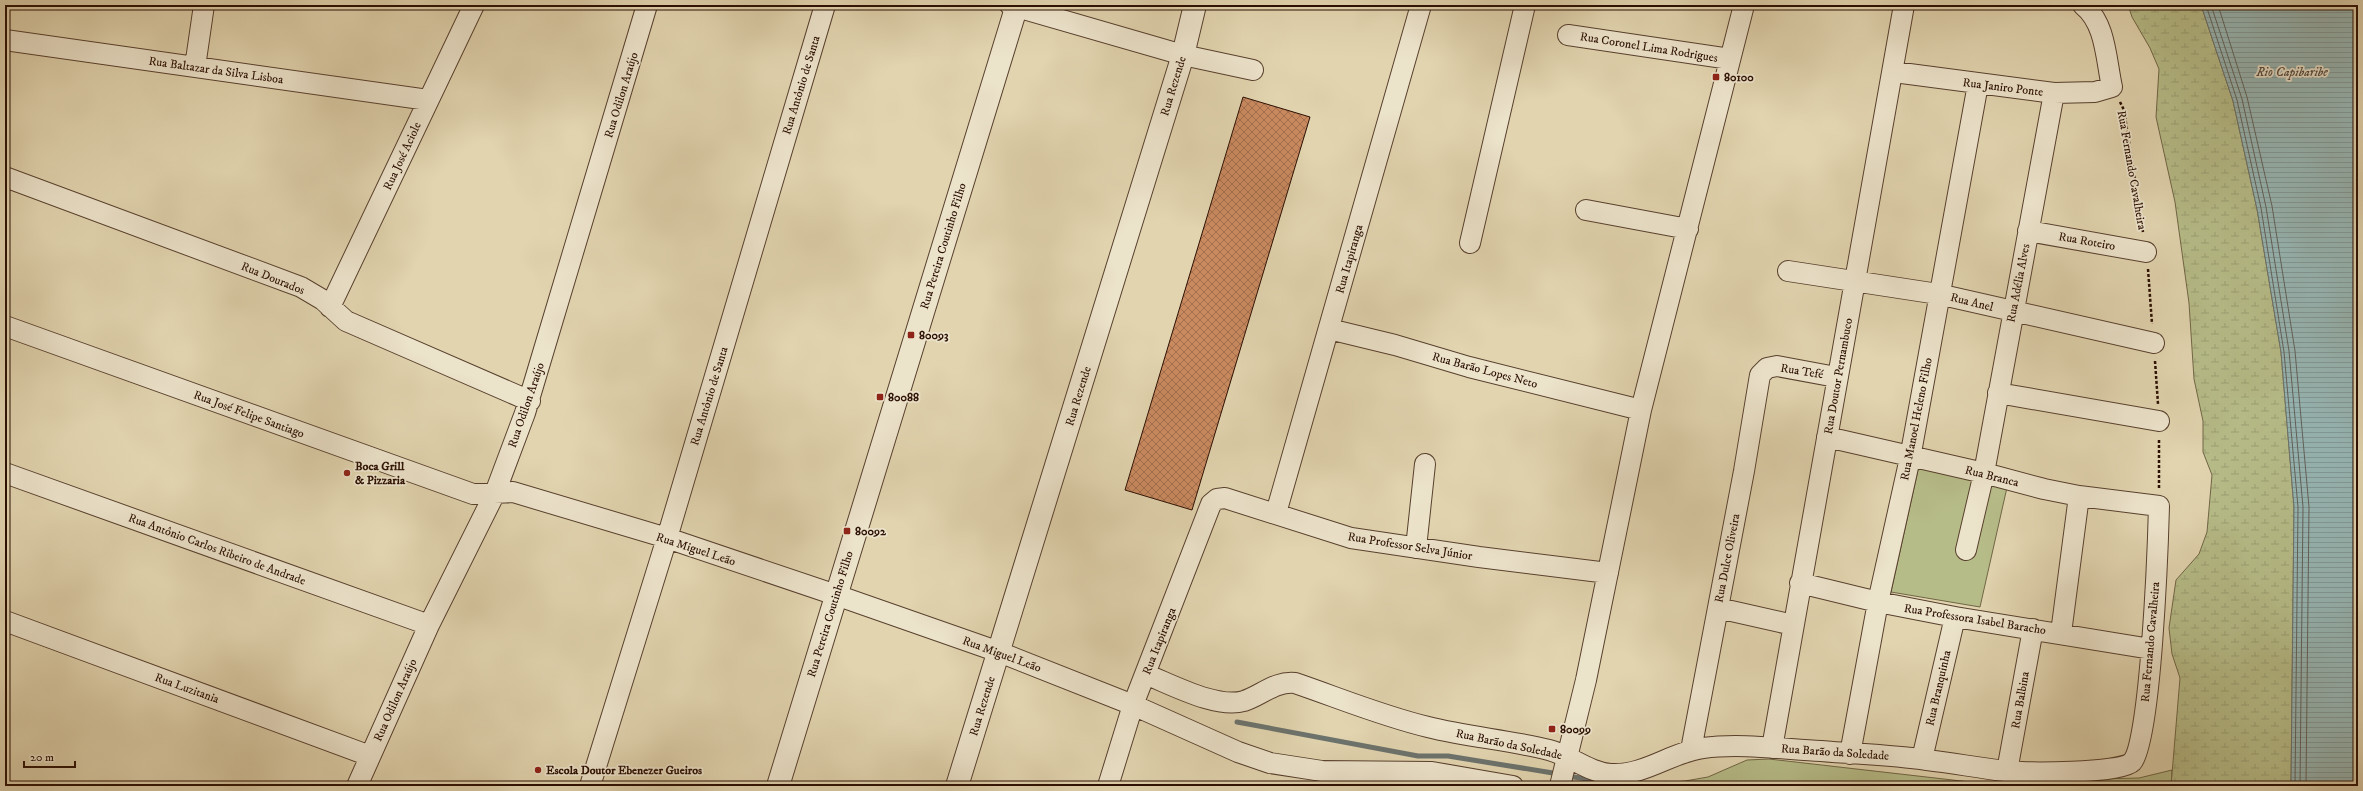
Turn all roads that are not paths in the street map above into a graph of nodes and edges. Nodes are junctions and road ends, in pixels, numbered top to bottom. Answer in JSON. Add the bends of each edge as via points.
{"nodes":[{"id":1,"x":204,"y":5,"type":"edge"},
{"id":2,"x":474,"y":5,"type":"edge"},
{"id":3,"x":648,"y":5,"type":"edge"},
{"id":4,"x":825,"y":5,"type":"edge"},
{"id":5,"x":1195,"y":5,"type":"edge"},
{"id":6,"x":1422,"y":5,"type":"edge"},
{"id":7,"x":1525,"y":5,"type":"edge"},
{"id":8,"x":1744,"y":5,"type":"edge"},
{"id":9,"x":1904,"y":5,"type":"edge"},
{"id":10,"x":2083,"y":5,"type":"edge"},
{"id":11,"x":1014,"y":6,"type":"edge"},
{"id":12,"x":1568,"y":34,"type":"dead end"},
{"id":13,"x":5,"y":40,"type":"edge"},
{"id":14,"x":1182,"y":56,"type":"junction"},
{"id":15,"x":1730,"y":60,"type":"junction"},
{"id":16,"x":195,"y":67,"type":"junction"},
{"id":17,"x":1253,"y":70,"type":"dead end"},
{"id":18,"x":1894,"y":72,"type":"junction"},
{"id":19,"x":1978,"y":84,"type":"junction"},
{"id":20,"x":2054,"y":93,"type":"junction"},
{"id":21,"x":428,"y":100,"type":"junction"},
{"id":22,"x":5,"y":177,"type":"edge"},
{"id":23,"x":1586,"y":210,"type":"dead end"},
{"id":24,"x":1688,"y":229,"type":"junction"},
{"id":25,"x":2028,"y":231,"type":"junction"},
{"id":26,"x":1470,"y":244,"type":"dead end"},
{"id":27,"x":2146,"y":252,"type":"road end"},
{"id":28,"x":1788,"y":271,"type":"dead end"},
{"id":29,"x":1854,"y":281,"type":"junction"},
{"id":30,"x":1938,"y":294,"type":"junction"},
{"id":31,"x":330,"y":307,"type":"junction"},
{"id":32,"x":2013,"y":312,"type":"junction"},
{"id":33,"x":5,"y":326,"type":"edge"},
{"id":34,"x":1329,"y":329,"type":"junction"},
{"id":35,"x":2154,"y":343,"type":"road end"},
{"id":36,"x":1767,"y":368,"type":"joint"},
{"id":37,"x":1836,"y":377,"type":"junction"},
{"id":38,"x":1998,"y":393,"type":"junction"},
{"id":39,"x":530,"y":401,"type":"junction"},
{"id":40,"x":1641,"y":410,"type":"junction"},
{"id":41,"x":2159,"y":421,"type":"dead end"},
{"id":42,"x":1827,"y":437,"type":"junction"},
{"id":43,"x":1910,"y":458,"type":"junction"},
{"id":44,"x":1425,"y":464,"type":"dead end"},
{"id":45,"x":5,"y":473,"type":"edge"},
{"id":46,"x":1984,"y":473,"type":"junction"},
{"id":47,"x":495,"y":493,"type":"junction"},
{"id":48,"x":2079,"y":496,"type":"junction"},
{"id":49,"x":1217,"y":499,"type":"joint"},
{"id":50,"x":2159,"y":506,"type":"joint"},
{"id":51,"x":1276,"y":513,"type":"junction"},
{"id":52,"x":667,"y":538,"type":"junction"},
{"id":53,"x":1416,"y":548,"type":"junction"},
{"id":54,"x":1966,"y":550,"type":"dead end"},
{"id":55,"x":1608,"y":573,"type":"junction"},
{"id":56,"x":1800,"y":583,"type":"junction"},
{"id":57,"x":836,"y":595,"type":"junction"},
{"id":58,"x":1878,"y":602,"type":"junction"},
{"id":59,"x":1718,"y":608,"type":"junction"},
{"id":60,"x":1955,"y":617,"type":"junction"},
{"id":61,"x":5,"y":621,"type":"edge"},
{"id":62,"x":428,"y":625,"type":"junction"},
{"id":63,"x":1793,"y":625,"type":"junction"},
{"id":64,"x":2033,"y":628,"type":"junction"},
{"id":65,"x":2061,"y":633,"type":"junction"},
{"id":66,"x":2151,"y":650,"type":"junction"},
{"id":67,"x":999,"y":652,"type":"junction"},
{"id":68,"x":1145,"y":674,"type":"junction"},
{"id":69,"x":1133,"y":705,"type":"junction"},
{"id":70,"x":1772,"y":748,"type":"junction"},
{"id":71,"x":1691,"y":750,"type":"junction"},
{"id":72,"x":1850,"y":754,"type":"junction"},
{"id":73,"x":370,"y":756,"type":"junction"},
{"id":74,"x":1567,"y":758,"type":"junction"},
{"id":75,"x":1922,"y":759,"type":"junction"},
{"id":76,"x":2121,"y":768,"type":"joint"},
{"id":77,"x":2007,"y":771,"type":"junction"},
{"id":78,"x":1341,"y":779,"type":"edge"},
{"id":79,"x":357,"y":786,"type":"edge"},
{"id":80,"x":590,"y":786,"type":"edge"},
{"id":81,"x":778,"y":786,"type":"edge"},
{"id":82,"x":957,"y":786,"type":"edge"},
{"id":83,"x":1108,"y":786,"type":"edge"},
{"id":84,"x":1513,"y":786,"type":"edge"},
{"id":85,"x":1560,"y":786,"type":"edge"}],
"edges":[{"from":1,"to":16,"type":"street"},
{"from":2,"to":21,"type":"street","name":"Rua José Aciole"},
{"from":3,"to":39,"type":"street","name":"Rua Odilon Araújo"},
{"from":4,"to":52,"type":"street","name":"Rua Antônio de Santa"},
{"from":5,"to":14,"type":"street","name":"Rua Rezende"},
{"from":6,"to":34,"type":"street","name":"Rua Itapiranga"},
{"from":7,"to":26,"type":"street"},
{"from":8,"to":15,"type":"street"},
{"from":9,"to":18,"type":"street","name":"Rua Doutor Pernambuco"},
{"from":10,"to":20,"type":"street","name":"Rua Janiro Ponte","via":[[2099,26],[2112,87],[2095,92]]},
{"from":11,"to":14,"type":"street"},
{"from":11,"to":57,"type":"street","name":"Rua Pereira Coutinho Filho"},
{"from":12,"to":15,"type":"street","name":"Rua Coronel Lima Rodrigues"},
{"from":13,"to":16,"type":"street","name":"Rua Baltazar da Silva Lisboa"},
{"from":14,"to":17,"type":"street"},
{"from":14,"to":67,"type":"street","name":"Rua Rezende"},
{"from":15,"to":24,"type":"street"},
{"from":16,"to":21,"type":"street","name":"Rua Baltazar da Silva Lisboa"},
{"from":18,"to":19,"type":"street","name":"Rua Janiro Ponte"},
{"from":18,"to":29,"type":"street","name":"Rua Doutor Pernambuco"},
{"from":19,"to":20,"type":"street","name":"Rua Janiro Ponte"},
{"from":19,"to":30,"type":"street","name":"Rua Manoel Heleno Filho"},
{"from":20,"to":25,"type":"street","name":"Rua Adélia Alves"},
{"from":21,"to":31,"type":"street","name":"Rua José Aciole"},
{"from":22,"to":31,"type":"street","name":"Rua Dourados","via":[[301,287]]},
{"from":23,"to":24,"type":"street"},
{"from":24,"to":40,"type":"street"},
{"from":25,"to":27,"type":"street","name":"Rua Roteiro"},
{"from":25,"to":32,"type":"street","name":"Rua Adélia Alves"},
{"from":28,"to":29,"type":"street","name":"Rua Anel"},
{"from":29,"to":30,"type":"street","name":"Rua Anel"},
{"from":29,"to":37,"type":"street","name":"Rua Doutor Pernambuco"},
{"from":30,"to":32,"type":"street","name":"Rua Anel"},
{"from":30,"to":43,"type":"street","name":"Rua Manoel Heleno Filho"},
{"from":31,"to":39,"type":"street","name":"Rua Dourados","via":[[346,321]]},
{"from":32,"to":35,"type":"street","name":"Rua Anel"},
{"from":32,"to":38,"type":"street","name":"Rua Adélia Alves"},
{"from":33,"to":47,"type":"street","name":"Rua José Felipe Santiago","via":[[472,494]]},
{"from":34,"to":40,"type":"street","name":"Rua Barão Lopes Neto","via":[[1395,345],[1469,368]]},
{"from":34,"to":51,"type":"street","name":"Rua Itapiranga"},
{"from":36,"to":37,"type":"street","name":"Rua Tefé","via":[[1777,366]]},
{"from":36,"to":59,"type":"street","name":"Rua Dulce Oliveira","via":[[1760,375]]},
{"from":37,"to":42,"type":"street","name":"Rua Doutor Pernambuco"},
{"from":38,"to":41,"type":"street"},
{"from":38,"to":46,"type":"street","name":"Rua Adélia Alves"},
{"from":39,"to":47,"type":"street","name":"Rua Odilon Araújo"},
{"from":40,"to":55,"type":"street"},
{"from":42,"to":43,"type":"street","name":"Rua Branca"},
{"from":42,"to":56,"type":"street","name":"Rua Doutor Pernambuco"},
{"from":43,"to":46,"type":"street","name":"Rua Branca"},
{"from":43,"to":58,"type":"street","name":"Rua Manoel Heleno Filho"},
{"from":44,"to":53,"type":"street"},
{"from":45,"to":62,"type":"street","name":"Rua Antônio Carlos Ribeiro de Andrade"},
{"from":46,"to":48,"type":"street","name":"Rua Branca"},
{"from":46,"to":54,"type":"street","name":"Rua Adélia Alves"},
{"from":47,"to":52,"type":"street","name":"Rua Miguel Leão","via":[[513,492]]},
{"from":47,"to":62,"type":"street","name":"Rua Odilon Araújo"},
{"from":48,"to":50,"type":"street","name":"Rua Branca"},
{"from":48,"to":65,"type":"street"},
{"from":49,"to":51,"type":"street","name":"Rua Professor Selva Júnior","via":[[1225,498]]},
{"from":49,"to":68,"type":"street","name":"Rua Itapiranga","via":[[1211,504]]},
{"from":50,"to":66,"type":"street","name":"Rua Fernando Cavalheira"},
{"from":51,"to":53,"type":"street","name":"Rua Professor Selva Júnior","via":[[1351,538]]},
{"from":52,"to":57,"type":"street","name":"Rua Miguel Leão"},
{"from":52,"to":80,"type":"street","name":"Rua Antônio de Santa"},
{"from":53,"to":55,"type":"street","name":"Rua Professor Selva Júnior"},
{"from":55,"to":74,"type":"street"},
{"from":56,"to":58,"type":"street","name":"Rua Professora Isabel Baracho"},
{"from":56,"to":63,"type":"street","name":"Rua Doutor Pernambuco"},
{"from":57,"to":67,"type":"street","name":"Rua Miguel Leão"},
{"from":57,"to":81,"type":"street","name":"Rua Pereira Coutinho Filho"},
{"from":58,"to":60,"type":"street","name":"Rua Professora Isabel Baracho"},
{"from":58,"to":72,"type":"street","name":"Rua Manoel Heleno Filho"},
{"from":59,"to":63,"type":"street"},
{"from":59,"to":71,"type":"street","name":"Rua Dulce Oliveira"},
{"from":60,"to":64,"type":"street","name":"Rua Professora Isabel Baracho"},
{"from":60,"to":75,"type":"street","name":"Rua Branquinha"},
{"from":61,"to":73,"type":"street","name":"Rua Luzitania"},
{"from":62,"to":73,"type":"street","name":"Rua Odilon Araújo"},
{"from":63,"to":70,"type":"street","name":"Rua Doutor Pernambuco"},
{"from":64,"to":65,"type":"street","name":"Rua Professora Isabel Baracho"},
{"from":64,"to":77,"type":"street","name":"Rua Balbina"},
{"from":65,"to":66,"type":"street","name":"Rua Professora Isabel Baracho"},
{"from":66,"to":76,"type":"street","name":"Rua Fernando Cavalheira","via":[[2140,747],[2130,764]]},
{"from":67,"to":69,"type":"street","name":"Rua Miguel Leão"},
{"from":67,"to":82,"type":"street","name":"Rua Rezende"},
{"from":68,"to":69,"type":"street","name":"Rua Itapiranga"},
{"from":68,"to":74,"type":"street","name":"Rua Barão da Soledade","via":[[1213,701],[1225,702],[1243,701],[1280,683],[1294,683],[1397,719]]},
{"from":69,"to":78,"type":"street","name":"Rua Miguel Leão","via":[[1238,752],[1270,763],[1322,771]]},
{"from":69,"to":83,"type":"street","name":"Rua Itapiranga"},
{"from":70,"to":71,"type":"street","name":"Rua Barão da Soledade","via":[[1706,747]]},
{"from":70,"to":72,"type":"street","name":"Rua Barão da Soledade"},
{"from":71,"to":74,"type":"street","name":"Rua Barão da Soledade","via":[[1644,768],[1613,774],[1600,772]]},
{"from":72,"to":75,"type":"street","name":"Rua Barão da Soledade"},
{"from":73,"to":79,"type":"street","name":"Rua Odilon Araújo"},
{"from":74,"to":85,"type":"street"},
{"from":75,"to":77,"type":"street","name":"Rua Barão da Soledade"},
{"from":76,"to":77,"type":"street","name":"Rua Barão da Soledade"},
{"from":78,"to":84,"type":"street","name":"Rua Miguel Leão","via":[[1432,772]]}]}
